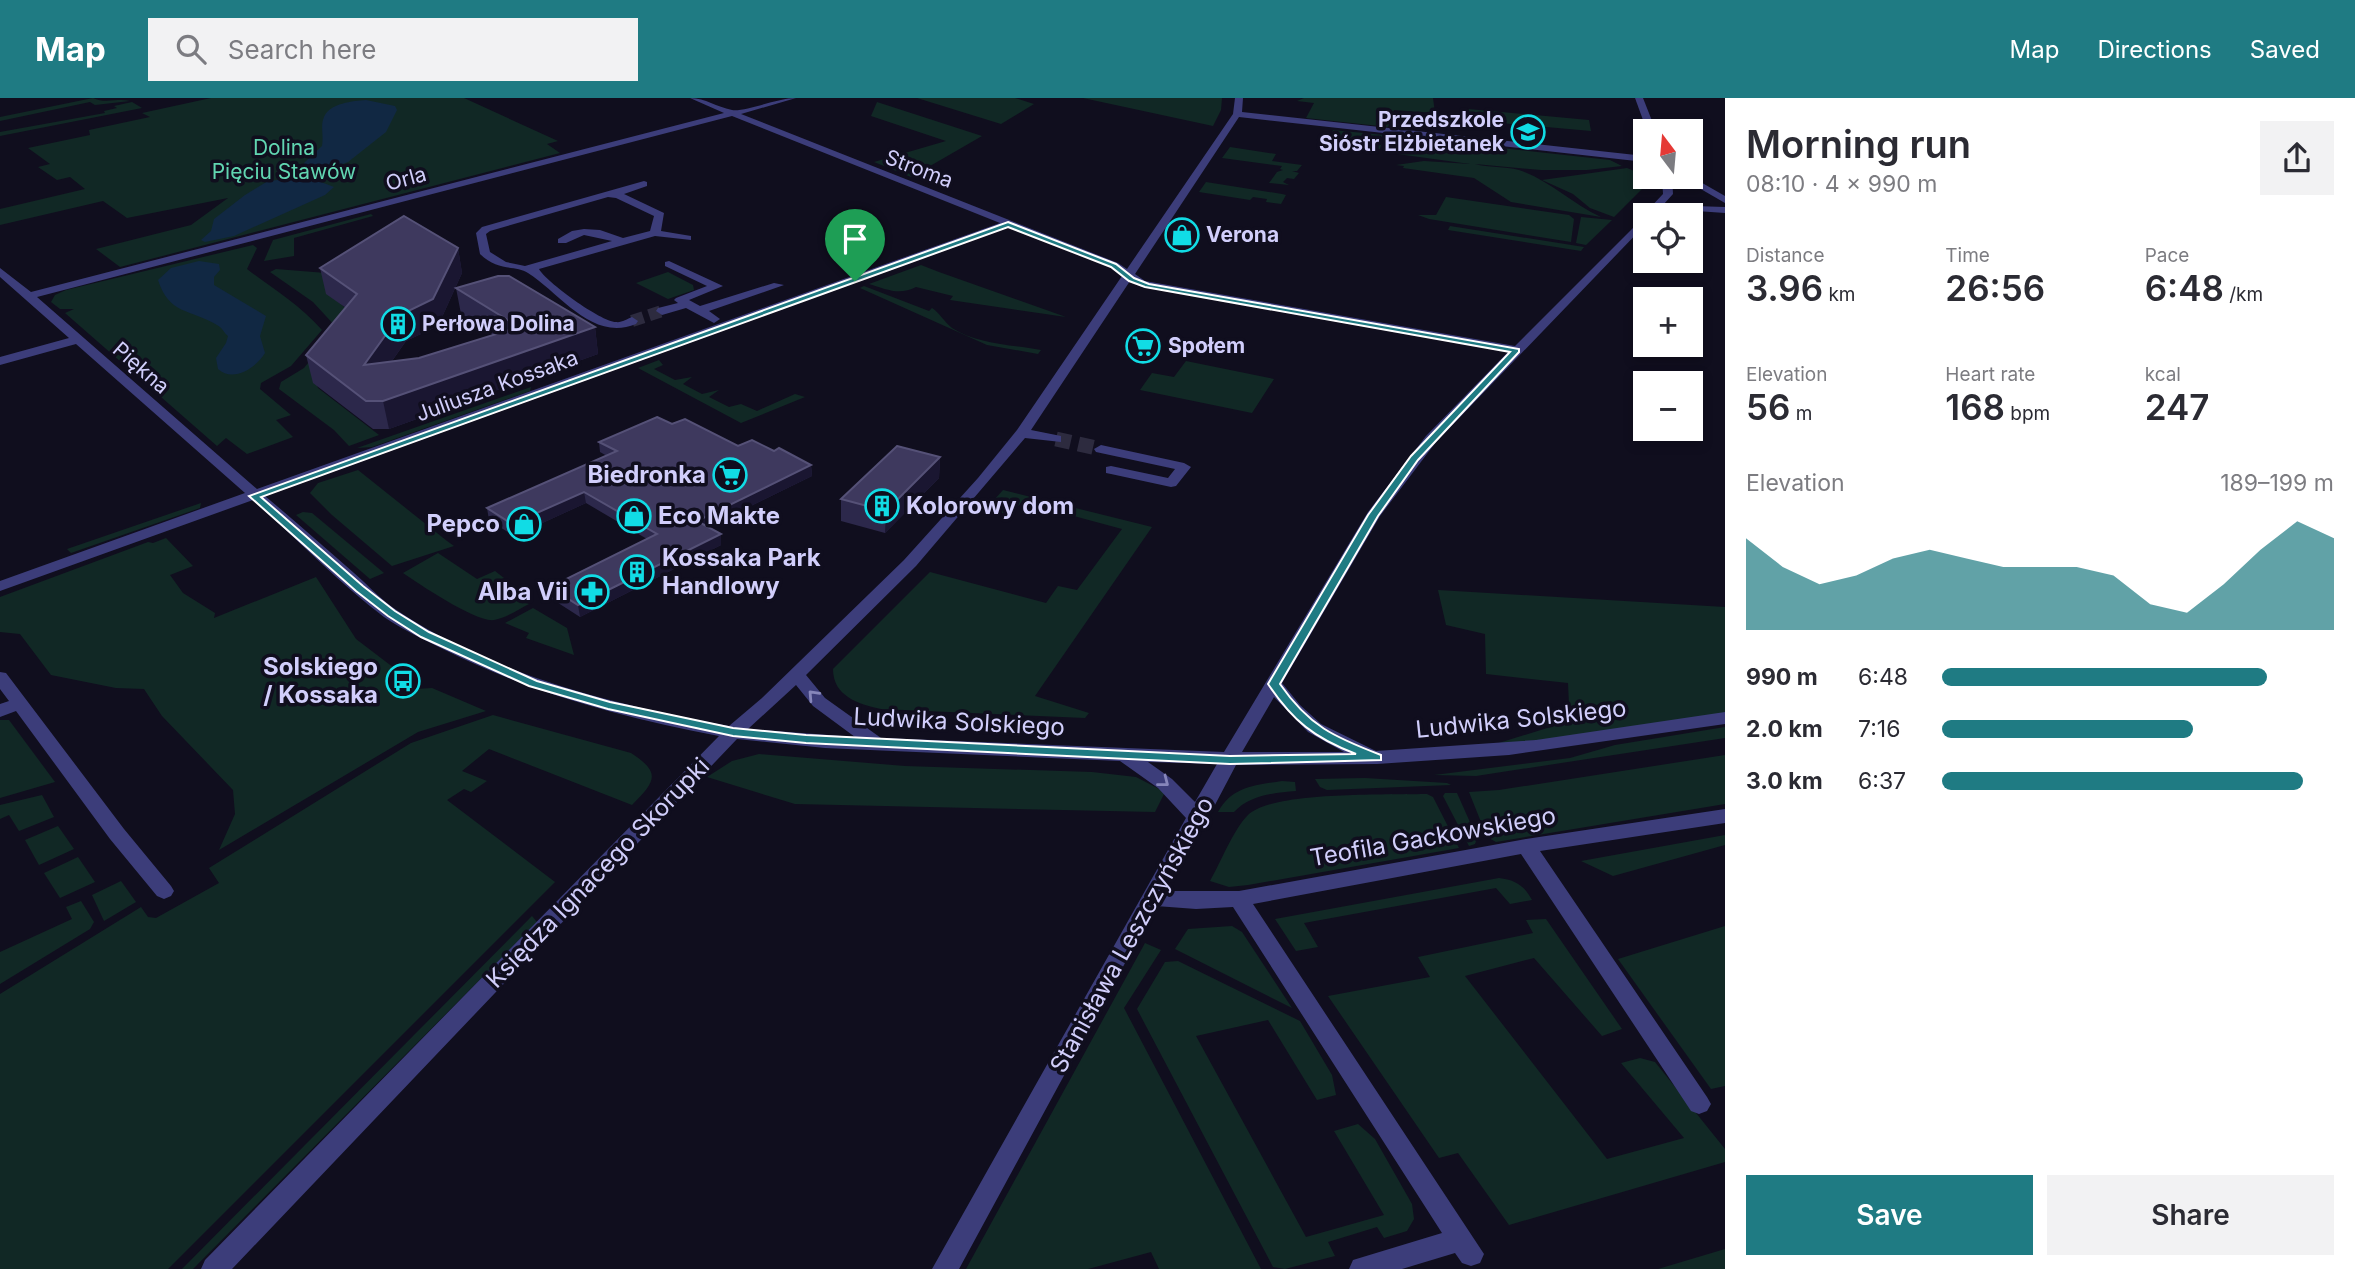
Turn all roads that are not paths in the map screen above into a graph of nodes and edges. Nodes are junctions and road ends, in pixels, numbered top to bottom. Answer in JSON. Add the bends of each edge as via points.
{"nodes":[{"id":1,"x":694,"y":98,"type":"edge"},
{"id":2,"x":792,"y":98,"type":"edge"},
{"id":3,"x":1239,"y":98,"type":"edge"},
{"id":4,"x":1639,"y":98,"type":"edge"},
{"id":5,"x":731,"y":114,"type":"junction"},
{"id":6,"x":1237,"y":114,"type":"junction"},
{"id":7,"x":1647,"y":119,"type":"edge"},
{"id":8,"x":1633,"y":158,"type":"edge"},
{"id":9,"x":645,"y":184,"type":"dead end"},
{"id":10,"x":1703,"y":188,"type":"edge"},
{"id":11,"x":615,"y":194,"type":"junction"},
{"id":12,"x":1725,"y":202,"type":"edge"},
{"id":13,"x":1673,"y":203,"type":"edge"},
{"id":14,"x":1703,"y":208,"type":"edge"},
{"id":15,"x":1703,"y":208,"type":"edge"},
{"id":16,"x":1708,"y":208,"type":"junction"},
{"id":17,"x":1725,"y":211,"type":"edge"},
{"id":18,"x":1008,"y":224,"type":"junction"},
{"id":19,"x":1633,"y":232,"type":"edge"},
{"id":20,"x":655,"y":233,"type":"junction"},
{"id":21,"x":687,"y":238,"type":"dead end"},
{"id":22,"x":562,"y":241,"type":"dead end"},
{"id":23,"x":622,"y":242,"type":"junction"},
{"id":24,"x":669,"y":264,"type":"dead end"},
{"id":25,"x":533,"y":268,"type":"junction"},
{"id":26,"x":0,"y":271,"type":"edge"},
{"id":27,"x":1128,"y":276,"type":"junction"},
{"id":28,"x":778,"y":285,"type":"dead end"},
{"id":29,"x":29,"y":296,"type":"junction"},
{"id":30,"x":685,"y":305,"type":"junction"},
{"id":31,"x":662,"y":311,"type":"tunnel mouth"},
{"id":32,"x":698,"y":311,"type":"junction"},
{"id":33,"x":714,"y":319,"type":"dead end"},
{"id":34,"x":632,"y":321,"type":"tunnel mouth"},
{"id":35,"x":77,"y":340,"type":"junction"},
{"id":36,"x":1516,"y":351,"type":"junction"},
{"id":37,"x":0,"y":361,"type":"edge"},
{"id":38,"x":1022,"y":433,"type":"junction"},
{"id":39,"x":1056,"y":439,"type":"tunnel mouth"},
{"id":40,"x":1101,"y":449,"type":"tunnel mouth"},
{"id":41,"x":1111,"y":470,"type":"dead end"},
{"id":42,"x":254,"y":496,"type":"junction"},
{"id":43,"x":0,"y":586,"type":"edge"},
{"id":44,"x":796,"y":674,"type":"junction"},
{"id":45,"x":0,"y":677,"type":"edge"},
{"id":46,"x":1274,"y":684,"type":"junction"},
{"id":47,"x":19,"y":703,"type":"junction"},
{"id":48,"x":0,"y":711,"type":"edge"},
{"id":49,"x":1725,"y":718,"type":"edge"},
{"id":50,"x":733,"y":732,"type":"junction"},
{"id":51,"x":874,"y":742,"type":"junction"},
{"id":52,"x":1122,"y":754,"type":"junction"},
{"id":53,"x":1377,"y":758,"type":"junction"},
{"id":54,"x":1230,"y":760,"type":"junction"},
{"id":55,"x":1725,"y":816,"type":"edge"},
{"id":56,"x":1197,"y":820,"type":"junction"},
{"id":57,"x":1526,"y":846,"type":"junction"},
{"id":58,"x":164,"y":891,"type":"dead end"},
{"id":59,"x":1150,"y":898,"type":"junction"},
{"id":60,"x":1240,"y":899,"type":"junction"},
{"id":61,"x":1699,"y":1104,"type":"dead end"},
{"id":62,"x":214,"y":1269,"type":"edge"},
{"id":63,"x":945,"y":1269,"type":"edge"},
{"id":64,"x":1362,"y":1269,"type":"edge"}],
"edges":[{"from":1,"to":5,"type":"street","name":"Stroma"},
{"from":2,"to":5,"type":"street","name":"Orla"},
{"from":3,"to":6,"type":"street","name":"Księdza Ignacego Skorupki"},
{"from":4,"to":7,"type":"street"},
{"from":5,"to":18,"type":"street","name":"Stroma"},
{"from":5,"to":29,"type":"street","name":"Orla"},
{"from":6,"to":8,"type":"street"},
{"from":6,"to":27,"type":"street","name":"Księdza Ignacego Skorupki"},
{"from":9,"to":11,"type":"street"},
{"from":10,"to":12,"type":"street"},
{"from":11,"to":20,"type":"street","via":[[660,215]]},
{"from":11,"to":25,"type":"street","via":[[482,232],[485,254],[509,267]]},
{"from":12,"to":13,"type":"street","via":[[1696,198]]},
{"from":14,"to":16,"type":"street"},
{"from":15,"to":16,"type":"street"},
{"from":16,"to":17,"type":"street"},
{"from":18,"to":27,"type":"street","name":"Stroma","via":[[1114,265]]},
{"from":18,"to":42,"type":"street","name":"Juliusza Kossaka"},
{"from":19,"to":36,"type":"street","name":"Stanisława Leszczyńskiego"},
{"from":20,"to":21,"type":"street"},
{"from":20,"to":23,"type":"street"},
{"from":22,"to":23,"type":"street","via":[[592,232]]},
{"from":23,"to":25,"type":"street"},
{"from":24,"to":30,"type":"street","via":[[717,286],[680,300]]},
{"from":25,"to":34,"type":"street","via":[[559,295],[609,324],[621,326]]},
{"from":26,"to":29,"type":"street","name":"Piękna"},
{"from":27,"to":36,"type":"street","name":"Stroma","via":[[1153,287]]},
{"from":27,"to":38,"type":"street","name":"Księdza Ignacego Skorupki"},
{"from":28,"to":32,"type":"street"},
{"from":29,"to":35,"type":"street","name":"Piękna"},
{"from":30,"to":31,"type":"street"},
{"from":30,"to":32,"type":"street"},
{"from":32,"to":33,"type":"street"},
{"from":35,"to":37,"type":"street"},
{"from":35,"to":42,"type":"street","name":"Piękna"},
{"from":36,"to":46,"type":"street","name":"Stanisława Leszczyńskiego","via":[[1415,458],[1373,515]]},
{"from":38,"to":39,"type":"street"},
{"from":38,"to":44,"type":"street","name":"Księdza Ignacego Skorupki","via":[[910,564]]},
{"from":40,"to":41,"type":"street","via":[[1184,467],[1171,483]]},
{"from":42,"to":43,"type":"street","name":"Juliusza Kossaka"},
{"from":42,"to":50,"type":"street","name":"Ludwika Solskiego","via":[[391,614],[467,656],[595,702]]},
{"from":44,"to":50,"type":"street","name":"Księdza Ignacego Skorupki"},
{"from":51,"to":44,"type":"street","one_way":true,"via":[[819,702]]},
{"from":45,"to":47,"type":"street"},
{"from":46,"to":53,"type":"street","via":[[1290,708],[1319,732]]},
{"from":46,"to":54,"type":"street","name":"Stanisława Leszczyńskiego"},
{"from":47,"to":48,"type":"street"},
{"from":47,"to":58,"type":"street"},
{"from":49,"to":53,"type":"street","name":"Ludwika Solskiego","via":[[1510,749]]},
{"from":50,"to":51,"type":"street","name":"Ludwika Solskiego"},
{"from":50,"to":62,"type":"street","name":"Księdza Ignacego Skorupki"},
{"from":51,"to":52,"type":"street","name":"Ludwika Solskiego"},
{"from":52,"to":54,"type":"street","name":"Ludwika Solskiego"},
{"from":52,"to":56,"type":"street","one_way":true,"via":[[1165,780]]},
{"from":53,"to":54,"type":"street","name":"Ludwika Solskiego"},
{"from":54,"to":56,"type":"street","name":"Stanisława Leszczyńskiego"},
{"from":55,"to":57,"type":"street","name":"Teofila Gackowskiego"},
{"from":56,"to":59,"type":"street","name":"Stanisława Leszczyńskiego"},
{"from":57,"to":60,"type":"street","name":"Teofila Gackowskiego"},
{"from":57,"to":61,"type":"street"},
{"from":59,"to":60,"type":"street","name":"Teofila Gackowskiego"},
{"from":59,"to":63,"type":"street","name":"Stanisława Leszczyńskiego"},
{"from":60,"to":64,"type":"street","via":[[1466,1247]]}]}
